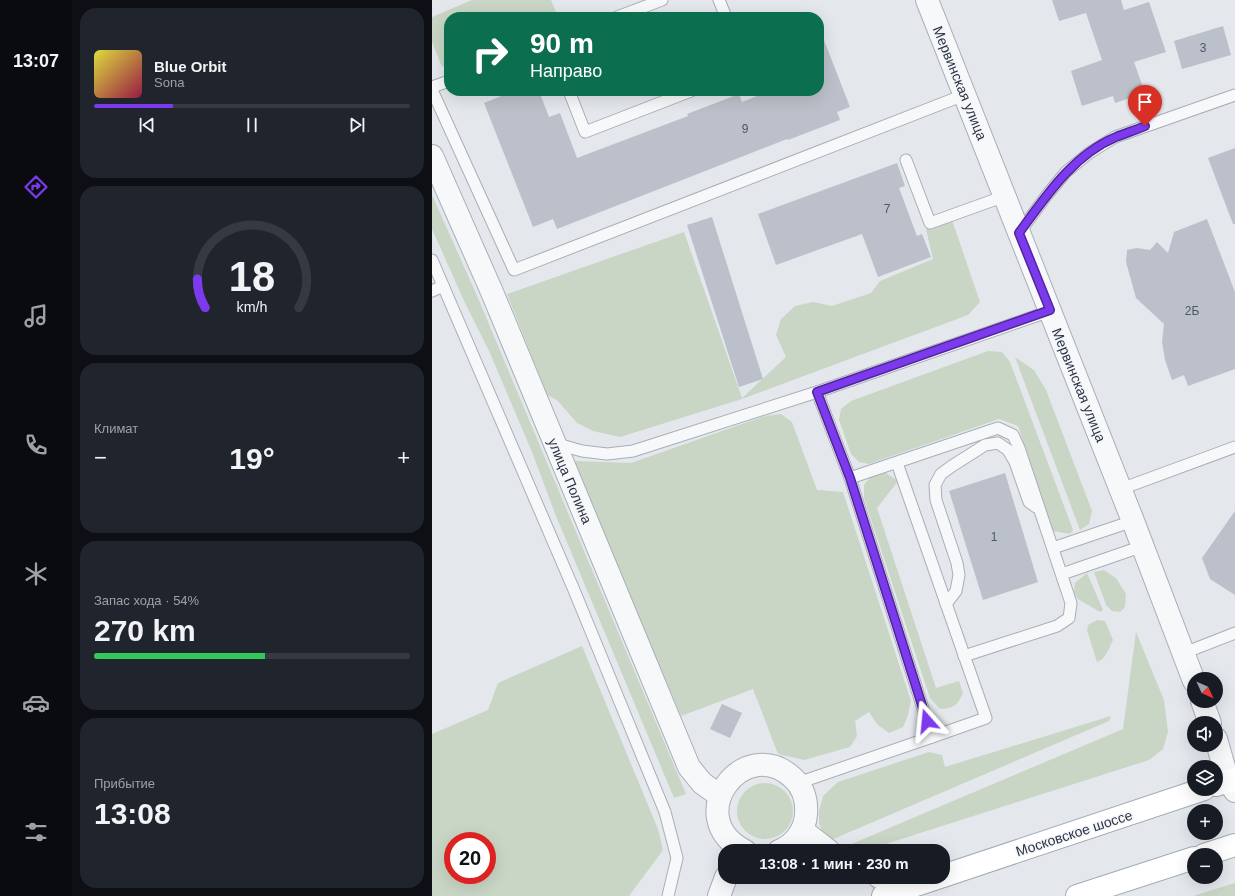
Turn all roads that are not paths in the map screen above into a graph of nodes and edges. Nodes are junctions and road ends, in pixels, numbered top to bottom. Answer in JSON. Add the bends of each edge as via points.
{"nodes":[{"id":1,"x":662,"y":0,"type":"edge"},
{"id":2,"x":719,"y":0,"type":"edge"},
{"id":3,"x":927,"y":0,"type":"edge"},
{"id":4,"x":631,"y":12,"type":"edge"},
{"id":5,"x":724,"y":12,"type":"edge"},
{"id":6,"x":444,"y":83,"type":"edge"},
{"id":7,"x":432,"y":89,"type":"edge"},
{"id":8,"x":964,"y":94,"type":"junction"},
{"id":9,"x":1235,"y":95,"type":"edge"},
{"id":10,"x":571,"y":96,"type":"edge"},
{"id":11,"x":678,"y":96,"type":"edge"},
{"id":12,"x":432,"y":156,"type":"edge"},
{"id":13,"x":906,"y":160,"type":"dead end"},
{"id":14,"x":1005,"y":196,"type":"junction"},
{"id":15,"x":1019,"y":233,"type":"junction"},
{"id":16,"x":432,"y":260,"type":"edge"},
{"id":17,"x":443,"y":286,"type":"junction"},
{"id":18,"x":432,"y":291,"type":"edge"},
{"id":19,"x":1050,"y":310,"type":"junction"},
{"id":20,"x":817,"y":392,"type":"junction"},
{"id":21,"x":554,"y":442,"type":"junction"},
{"id":22,"x":1235,"y":447,"type":"edge"},
{"id":23,"x":897,"y":463,"type":"junction"},
{"id":24,"x":850,"y":478,"type":"junction"},
{"id":25,"x":1121,"y":489,"type":"junction"},
{"id":26,"x":1040,"y":509,"type":"junction"},
{"id":27,"x":1133,"y":521,"type":"junction"},
{"id":28,"x":1143,"y":546,"type":"junction"},
{"id":29,"x":1053,"y":548,"type":"junction"},
{"id":30,"x":1062,"y":574,"type":"junction"},
{"id":31,"x":946,"y":604,"type":"junction"},
{"id":32,"x":1235,"y":633,"type":"edge"},
{"id":33,"x":1184,"y":653,"type":"junction"},
{"id":34,"x":964,"y":656,"type":"junction"},
{"id":35,"x":1191,"y":672,"type":"edge"},
{"id":36,"x":932,"y":737,"type":"junction"},
{"id":37,"x":1219,"y":752,"type":"edge"},
{"id":38,"x":798,"y":782,"type":"junction"},
{"id":39,"x":1228,"y":784,"type":"edge"},
{"id":40,"x":1187,"y":795,"type":"edge"},
{"id":41,"x":720,"y":796,"type":"junction"},
{"id":42,"x":802,"y":830,"type":"junction"},
{"id":43,"x":733,"y":844,"type":"edge"},
{"id":44,"x":790,"y":844,"type":"edge"},
{"id":45,"x":820,"y":844,"type":"edge"},
{"id":46,"x":1235,"y":845,"type":"edge"},
{"id":47,"x":1223,"y":849,"type":"edge"},
{"id":48,"x":1187,"y":860,"type":"edge"},
{"id":49,"x":950,"y":874,"type":"edge"},
{"id":50,"x":723,"y":884,"type":"edge"},
{"id":51,"x":898,"y":884,"type":"edge"},
{"id":52,"x":920,"y":884,"type":"edge"},
{"id":53,"x":908,"y":888,"type":"junction"},
{"id":54,"x":668,"y":896,"type":"edge"},
{"id":55,"x":719,"y":896,"type":"edge"},
{"id":56,"x":883,"y":896,"type":"edge"},
{"id":57,"x":1077,"y":896,"type":"edge"}],
"edges":[{"from":1,"to":4,"type":"lane"},
{"from":2,"to":5,"type":"lane"},
{"from":3,"to":8,"type":"street","name":"Мервинская улица"},
{"from":6,"to":7,"type":"lane"},
{"from":7,"to":8,"type":"lane","via":[[514,270]]},
{"from":8,"to":14,"type":"street","name":"Мервинская улица"},
{"from":9,"to":15,"type":"lane","via":[[1115,137],[1089,152],[1066,172]]},
{"from":10,"to":11,"type":"lane","via":[[585,132]]},
{"from":12,"to":21,"type":"street","name":"улица Полина"},
{"from":13,"to":14,"type":"lane","via":[[930,223]]},
{"from":14,"to":15,"type":"street","name":"Мервинская улица"},
{"from":15,"to":19,"type":"street","name":"Мервинская улица"},
{"from":16,"to":17,"type":"lane"},
{"from":17,"to":18,"type":"lane"},
{"from":17,"to":54,"type":"lane","via":[[574,590],[665,812],[677,858]]},
{"from":19,"to":20,"type":"lane"},
{"from":19,"to":25,"type":"street","name":"Мервинская улица"},
{"from":20,"to":21,"type":"lane","via":[[633,451],[607,454],[582,451]]},
{"from":20,"to":24,"type":"lane"},
{"from":21,"to":41,"type":"street","name":"улица Полина","via":[[689,767],[702,783]]},
{"from":22,"to":25,"type":"lane"},
{"from":23,"to":24,"type":"lane"},
{"from":23,"to":26,"type":"lane","via":[[998,428],[1013,435]]},
{"from":23,"to":31,"type":"lane"},
{"from":24,"to":36,"type":"lane"},
{"from":25,"to":27,"type":"street","name":"Мервинская улица"},
{"from":26,"to":29,"type":"lane"},
{"from":26,"to":31,"type":"lane","via":[[1029,502],[1015,462],[1008,450],[998,443],[985,446],[941,474],[935,485],[936,500],[959,576],[956,591]]},
{"from":27,"to":28,"type":"street","name":"Мервинская улица"},
{"from":27,"to":29,"type":"lane"},
{"from":28,"to":30,"type":"lane"},
{"from":28,"to":33,"type":"street","name":"Мервинская улица"},
{"from":29,"to":30,"type":"lane"},
{"from":30,"to":34,"type":"lane","via":[[1071,603],[1068,618],[1057,626]]},
{"from":31,"to":34,"type":"lane"},
{"from":32,"to":33,"type":"lane"},
{"from":33,"to":35,"type":"street","name":"Мервинская улица"},
{"from":34,"to":36,"type":"lane","via":[[986,718]]},
{"from":36,"to":38,"type":"lane"},
{"from":37,"to":39,"type":"street"},
{"from":38,"to":41,"type":"street","via":[[776,767],[748,767],[736,773],[726,783]]},
{"from":38,"to":42,"type":"street","via":[[807,806]]},
{"from":40,"to":49,"type":"main road","name":"Московское шоссе"},
{"from":41,"to":43,"type":"street","via":[[720,824],[726,837]]},
{"from":42,"to":44,"type":"street"},
{"from":42,"to":45,"type":"street"},
{"from":46,"to":47,"type":"main road"},
{"from":48,"to":57,"type":"main road"},
{"from":50,"to":55,"type":"street"},
{"from":51,"to":53,"type":"street"},
{"from":52,"to":53,"type":"main road","name":"Московское шоссе"},
{"from":53,"to":56,"type":"main road","name":"Московское шоссе"}]}
